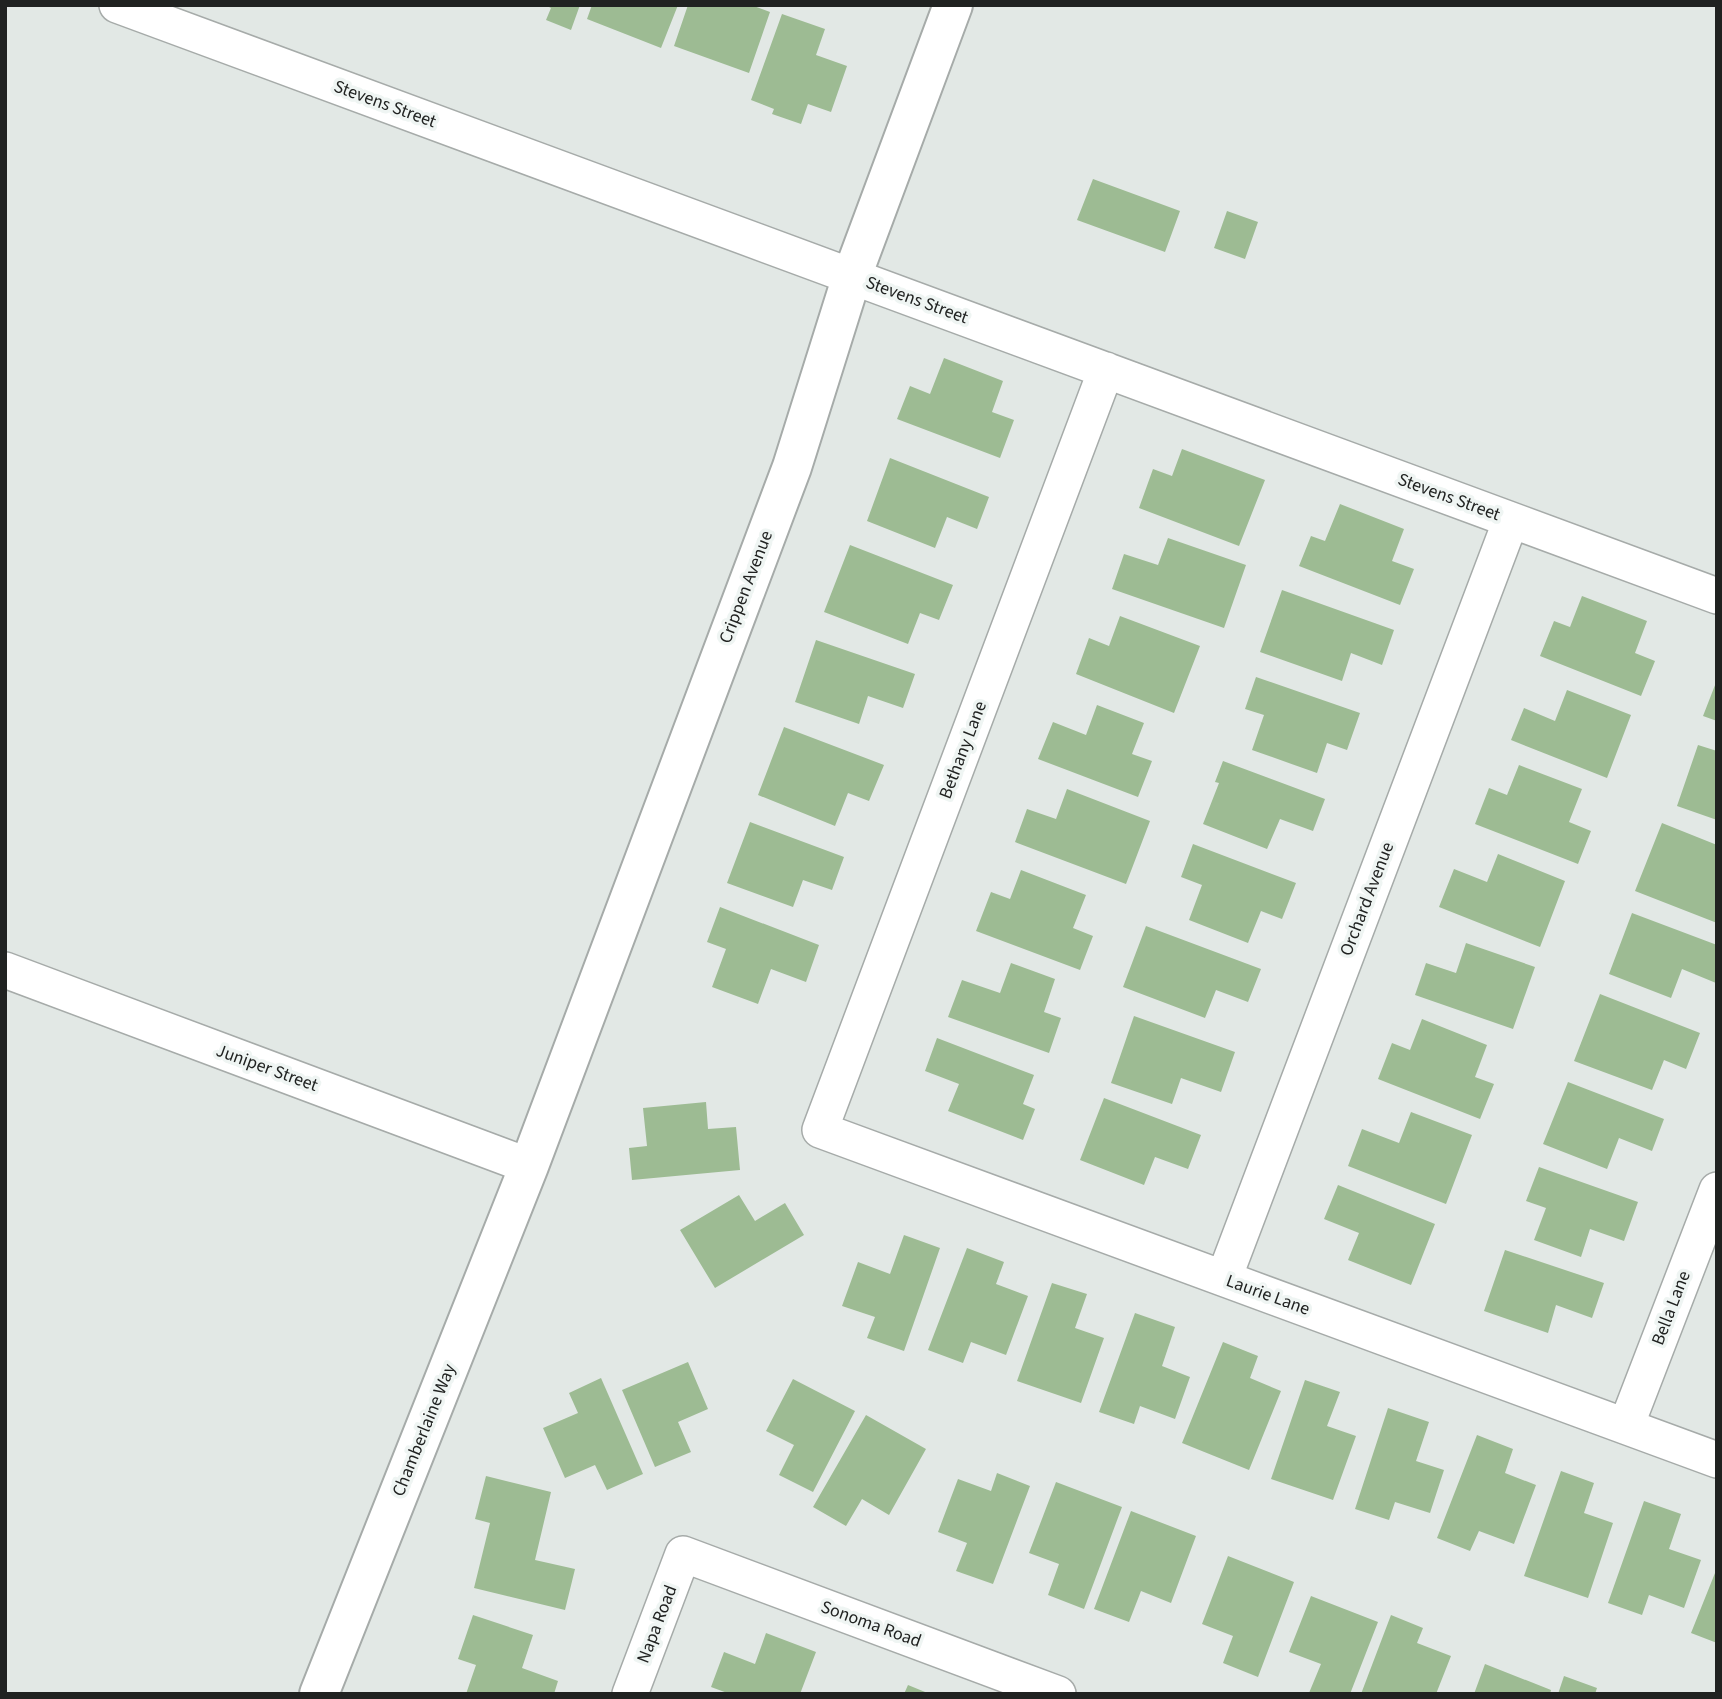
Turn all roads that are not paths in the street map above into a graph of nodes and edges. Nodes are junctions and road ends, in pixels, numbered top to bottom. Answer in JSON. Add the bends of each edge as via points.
{"nodes":[{"id":1,"x":117,"y":5,"type":"edge"},
{"id":2,"x":949,"y":6,"type":"edge"},
{"id":3,"x":852,"y":276,"type":"junction"},
{"id":4,"x":1107,"y":370,"type":"junction"},
{"id":5,"x":1511,"y":520,"type":"junction"},
{"id":6,"x":1717,"y":596,"type":"edge"},
{"id":7,"x":5,"y":970,"type":"edge"},
{"id":8,"x":820,"y":1130,"type":"joint"},
{"id":9,"x":529,"y":1166,"type":"junction"},
{"id":10,"x":1717,"y":1190,"type":"edge"},
{"id":11,"x":1224,"y":1278,"type":"junction"},
{"id":12,"x":1626,"y":1426,"type":"junction"},
{"id":13,"x":1717,"y":1460,"type":"edge"},
{"id":14,"x":683,"y":1554,"type":"joint"},
{"id":15,"x":319,"y":1694,"type":"edge"},
{"id":16,"x":630,"y":1694,"type":"edge"},
{"id":17,"x":1058,"y":1694,"type":"edge"}],
"edges":[{"from":1,"to":3,"type":"street","name":"Stevens Street"},
{"from":2,"to":3,"type":"main road","name":"Crippen Avenue"},
{"from":3,"to":4,"type":"street","name":"Stevens Street"},
{"from":3,"to":9,"type":"main road","name":"Crippen Avenue","via":[[792,467]]},
{"from":4,"to":5,"type":"street","name":"Stevens Street"},
{"from":4,"to":8,"type":"street","name":"Bethany Lane"},
{"from":5,"to":6,"type":"street","name":"Stevens Street"},
{"from":5,"to":11,"type":"street","name":"Orchard Avenue"},
{"from":7,"to":9,"type":"street","name":"Juniper Street"},
{"from":8,"to":11,"type":"street","name":"Laurie Lane"},
{"from":9,"to":15,"type":"main road","name":"Chamberlaine Way"},
{"from":10,"to":12,"type":"street","name":"Bella Lane"},
{"from":11,"to":12,"type":"street","name":"Laurie Lane"},
{"from":12,"to":13,"type":"street","name":"Laurie Lane"},
{"from":14,"to":16,"type":"street","name":"Napa Road"},
{"from":14,"to":17,"type":"street","name":"Sonoma Road"}]}
